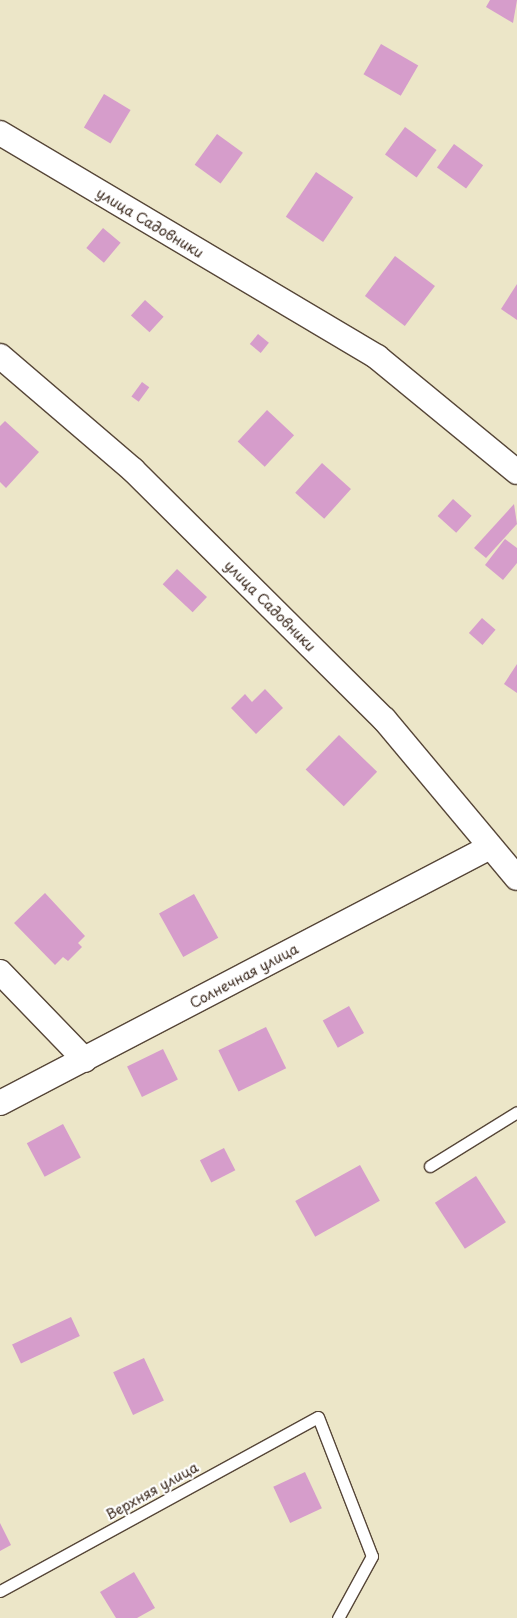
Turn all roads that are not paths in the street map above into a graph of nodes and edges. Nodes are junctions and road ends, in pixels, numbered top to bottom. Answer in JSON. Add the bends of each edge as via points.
{"nodes":[{"id":1,"x":0,"y":133,"type":"edge"},
{"id":2,"x":0,"y":356,"type":"edge"},
{"id":3,"x":517,"y":472,"type":"edge"},
{"id":4,"x":488,"y":848,"type":"junction"},
{"id":5,"x":517,"y":878,"type":"edge"},
{"id":6,"x":0,"y":972,"type":"edge"},
{"id":7,"x":84,"y":1060,"type":"junction"},
{"id":8,"x":0,"y":1103,"type":"edge"},
{"id":9,"x":517,"y":1112,"type":"edge"},
{"id":10,"x":430,"y":1166,"type":"dead end"},
{"id":11,"x":0,"y":1591,"type":"edge"},
{"id":12,"x":338,"y":1618,"type":"edge"}],
"edges":[{"from":1,"to":3,"type":"street","name":"улица Садовники","via":[[377,358]]},
{"from":2,"to":4,"type":"street","name":"улица Садовники","via":[[132,470],[384,719]]},
{"from":4,"to":5,"type":"street","name":"улица Садовники"},
{"from":4,"to":7,"type":"street","name":"Солнечная улица"},
{"from":6,"to":7,"type":"street"},
{"from":7,"to":8,"type":"street","name":"Солнечная улица"},
{"from":9,"to":10,"type":"lane"},
{"from":11,"to":12,"type":"lane","name":"Верхняя улица","via":[[318,1417],[372,1556]]}]}
